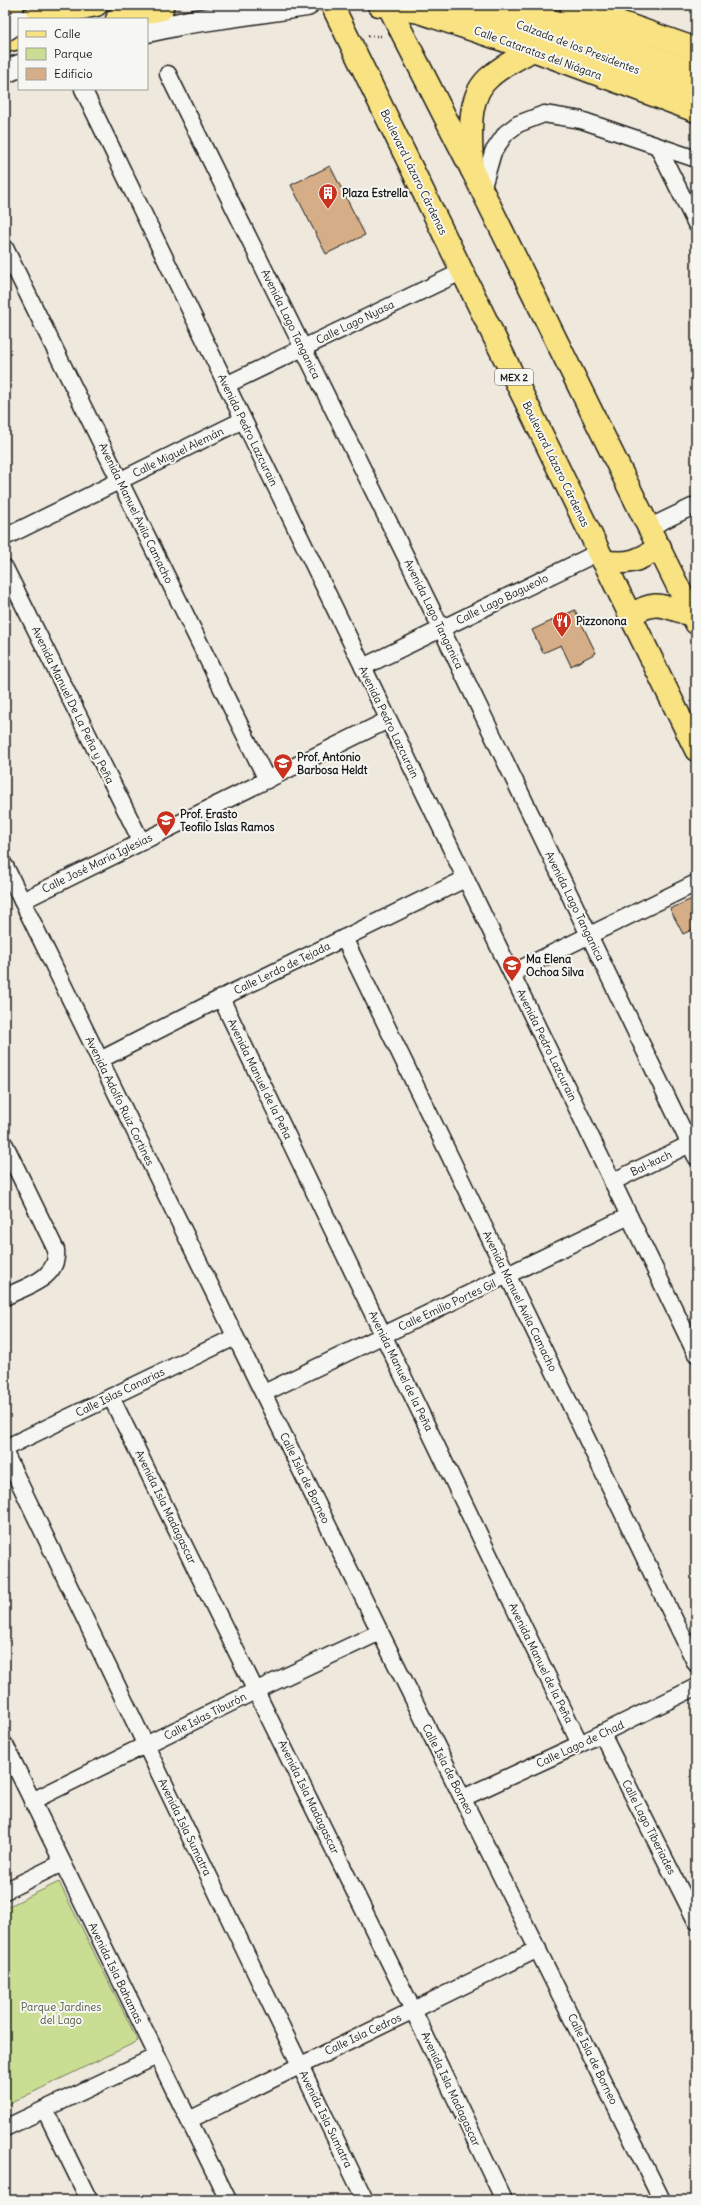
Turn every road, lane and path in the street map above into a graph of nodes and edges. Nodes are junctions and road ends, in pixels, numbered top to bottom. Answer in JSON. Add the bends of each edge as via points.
{"nodes":[{"id":1,"x":13,"y":5,"type":"edge"},
{"id":2,"x":96,"y":5,"type":"edge"},
{"id":3,"x":307,"y":5,"type":"edge"},
{"id":4,"x":332,"y":5,"type":"edge"},
{"id":5,"x":385,"y":5,"type":"edge"},
{"id":6,"x":460,"y":5,"type":"edge"},
{"id":7,"x":508,"y":5,"type":"edge"},
{"id":8,"x":571,"y":5,"type":"edge"},
{"id":9,"x":5,"y":7,"type":"edge"},
{"id":10,"x":162,"y":9,"type":"dead end"},
{"id":11,"x":34,"y":13,"type":"edge"},
{"id":12,"x":122,"y":18,"type":"edge"},
{"id":13,"x":18,"y":21,"type":"edge"},
{"id":14,"x":18,"y":22,"type":"edge"},
{"id":15,"x":5,"y":24,"type":"edge"},
{"id":16,"x":5,"y":30,"type":"edge"},
{"id":17,"x":148,"y":31,"type":"edge"},
{"id":18,"x":404,"y":36,"type":"junction"},
{"id":19,"x":348,"y":37,"type":"junction"},
{"id":20,"x":18,"y":38,"type":"edge"},
{"id":21,"x":5,"y":41,"type":"edge"},
{"id":22,"x":696,"y":49,"type":"edge"},
{"id":23,"x":533,"y":50,"type":"junction"},
{"id":24,"x":18,"y":66,"type":"edge"},
{"id":25,"x":5,"y":72,"type":"edge"},
{"id":26,"x":696,"y":72,"type":"edge"},
{"id":27,"x":168,"y":74,"type":"dead end"},
{"id":28,"x":82,"y":90,"type":"edge"},
{"id":29,"x":696,"y":92,"type":"edge"},
{"id":30,"x":696,"y":111,"type":"edge"},
{"id":31,"x":658,"y":147,"type":"junction"},
{"id":32,"x":696,"y":159,"type":"edge"},
{"id":33,"x":472,"y":170,"type":"junction"},
{"id":34,"x":482,"y":190,"type":"junction"},
{"id":35,"x":696,"y":224,"type":"edge"},
{"id":36,"x":5,"y":248,"type":"edge"},
{"id":37,"x":463,"y":271,"type":"junction"},
{"id":38,"x":303,"y":347,"type":"junction"},
{"id":39,"x":226,"y":385,"type":"junction"},
{"id":40,"x":243,"y":420,"type":"junction"},
{"id":41,"x":120,"y":480,"type":"junction"},
{"id":42,"x":696,"y":505,"type":"edge"},
{"id":43,"x":650,"y":527,"type":"junction"},
{"id":44,"x":5,"y":537,"type":"edge"},
{"id":45,"x":660,"y":547,"type":"junction"},
{"id":46,"x":601,"y":557,"type":"junction"},
{"id":47,"x":5,"y":568,"type":"edge"},
{"id":48,"x":630,"y":616,"type":"junction"},
{"id":49,"x":694,"y":619,"type":"edge"},
{"id":50,"x":441,"y":628,"type":"junction"},
{"id":51,"x":363,"y":667,"type":"junction"},
{"id":52,"x":388,"y":720,"type":"junction"},
{"id":53,"x":696,"y":750,"type":"edge"},
{"id":54,"x":267,"y":780,"type":"junction"},
{"id":55,"x":141,"y":841,"type":"junction"},
{"id":56,"x":5,"y":866,"type":"edge"},
{"id":57,"x":465,"y":879,"type":"junction"},
{"id":58,"x":696,"y":883,"type":"edge"},
{"id":59,"x":22,"y":900,"type":"junction"},
{"id":60,"x":588,"y":935,"type":"junction"},
{"id":61,"x":344,"y":938,"type":"junction"},
{"id":62,"x":512,"y":973,"type":"junction"},
{"id":63,"x":221,"y":998,"type":"junction"},
{"id":64,"x":100,"y":1060,"type":"junction"},
{"id":65,"x":5,"y":1145,"type":"edge"},
{"id":66,"x":693,"y":1150,"type":"edge"},
{"id":67,"x":612,"y":1182,"type":"junction"},
{"id":68,"x":629,"y":1216,"type":"junction"},
{"id":69,"x":508,"y":1276,"type":"junction"},
{"id":70,"x":5,"y":1297,"type":"edge"},
{"id":71,"x":384,"y":1334,"type":"junction"},
{"id":72,"x":235,"y":1337,"type":"junction"},
{"id":73,"x":696,"y":1354,"type":"edge"},
{"id":74,"x":264,"y":1394,"type":"junction"},
{"id":75,"x":111,"y":1397,"type":"junction"},
{"id":76,"x":5,"y":1448,"type":"edge"},
{"id":77,"x":5,"y":1453,"type":"edge"},
{"id":78,"x":380,"y":1632,"type":"junction"},
{"id":79,"x":696,"y":1664,"type":"edge"},
{"id":80,"x":696,"y":1687,"type":"edge"},
{"id":81,"x":257,"y":1690,"type":"junction"},
{"id":82,"x":602,"y":1734,"type":"junction"},
{"id":83,"x":580,"y":1744,"type":"junction"},
{"id":84,"x":5,"y":1745,"type":"edge"},
{"id":85,"x":146,"y":1746,"type":"junction"},
{"id":86,"x":463,"y":1798,"type":"junction"},
{"id":87,"x":32,"y":1801,"type":"junction"},
{"id":88,"x":62,"y":1863,"type":"junction"},
{"id":89,"x":5,"y":1891,"type":"edge"},
{"id":90,"x":696,"y":1921,"type":"edge"},
{"id":91,"x":538,"y":1949,"type":"junction"},
{"id":92,"x":413,"y":2010,"type":"junction"},
{"id":93,"x":157,"y":2056,"type":"junction"},
{"id":94,"x":299,"y":2064,"type":"junction"},
{"id":95,"x":45,"y":2110,"type":"junction"},
{"id":96,"x":188,"y":2120,"type":"junction"},
{"id":97,"x":5,"y":2128,"type":"edge"},
{"id":98,"x":89,"y":2200,"type":"edge"},
{"id":99,"x":228,"y":2200,"type":"edge"},
{"id":100,"x":365,"y":2200,"type":"edge"},
{"id":101,"x":504,"y":2200,"type":"edge"},
{"id":102,"x":662,"y":2200,"type":"edge"}],
"edges":[{"from":1,"to":9,"type":"main road"},
{"from":2,"to":11,"type":"main road"},
{"from":3,"to":17,"type":"main road","via":[[189,22]]},
{"from":4,"to":19,"type":"main road","name":"Boulevard Lázaro Cárdenas","number":"MEX 2"},
{"from":5,"to":18,"type":"main road"},
{"from":5,"to":23,"type":"main road","name":"Calle Cataratas del Niágara","via":[[451,21]]},
{"from":6,"to":29,"type":"main road","name":"Calzada de los Presidentes"},
{"from":7,"to":26,"type":"main road","name":"Calzada de los Presidentes"},
{"from":8,"to":22,"type":"main road"},
{"from":10,"to":12,"type":"main road"},
{"from":13,"to":15,"type":"main road"},
{"from":14,"to":16,"type":"main road","bridge":true},
{"from":18,"to":19,"type":"path"},
{"from":18,"to":33,"type":"main road"},
{"from":19,"to":37,"type":"main road","name":"Boulevard Lázaro Cárdenas","number":"MEX 2"},
{"from":20,"to":21,"type":"main road"},
{"from":23,"to":30,"type":"main road","name":"Calle Cataratas del Niágara"},
{"from":23,"to":33,"type":"main road","via":[[489,76],[480,89],[472,107]]},
{"from":24,"to":25,"type":"main road"},
{"from":27,"to":38,"type":"street","name":"Avenida Lago Tanganica"},
{"from":28,"to":39,"type":"street","name":"Avenida Pedro Lazcurain"},
{"from":31,"to":32,"type":"street"},
{"from":31,"to":34,"type":"street","via":[[581,120],[544,114],[518,124],[506,133],[493,152]]},
{"from":31,"to":35,"type":"street"},
{"from":33,"to":34,"type":"main road"},
{"from":34,"to":43,"type":"main road"},
{"from":36,"to":41,"type":"street","name":"Avenida Manuel Avila Camacho"},
{"from":37,"to":38,"type":"street","name":"Calle Lago Nyasa"},
{"from":37,"to":46,"type":"main road","name":"Boulevard Lázaro Cárdenas","number":"MEX 2"},
{"from":38,"to":39,"type":"street","name":"Calle Lago Nyasa"},
{"from":38,"to":50,"type":"street","name":"Avenida Lago Tanganica"},
{"from":39,"to":40,"type":"street","name":"Avenida Pedro Lazcurain"},
{"from":40,"to":41,"type":"street","name":"Calle Miguel Alemán"},
{"from":40,"to":51,"type":"street","name":"Avenida Pedro Lazcurain"},
{"from":41,"to":44,"type":"street","name":"Calle Miguel Alemán"},
{"from":41,"to":54,"type":"street","name":"Avenida Manuel Avila Camacho"},
{"from":42,"to":43,"type":"street"},
{"from":43,"to":45,"type":"main road"},
{"from":45,"to":46,"type":"main road","via":[[632,562],[620,564]]},
{"from":45,"to":49,"type":"main road"},
{"from":46,"to":48,"type":"main road","name":"Boulevard Lázaro Cárdenas","number":"MEX 2"},
{"from":46,"to":50,"type":"street","name":"Calle Lago Bagueolo"},
{"from":47,"to":55,"type":"street","name":"Avenida Manuel De La Peña y Peña"},
{"from":48,"to":49,"type":"main road","via":[[643,607],[652,605]]},
{"from":48,"to":53,"type":"main road","name":"Boulevard Lázaro Cárdenas","number":"MEX 2"},
{"from":50,"to":51,"type":"street","name":"Calle Lago Bagueolo"},
{"from":50,"to":60,"type":"street","name":"Avenida Lago Tanganica"},
{"from":51,"to":52,"type":"street","name":"Avenida Pedro Lazcurain"},
{"from":52,"to":54,"type":"street","name":"Calle José María Iglesias"},
{"from":52,"to":57,"type":"street","name":"Avenida Pedro Lazcurain"},
{"from":54,"to":55,"type":"street","name":"Calle José María Iglesias"},
{"from":55,"to":59,"type":"street","name":"Calle José María Iglesias"},
{"from":56,"to":59,"type":"street","name":"Avenida Adolfo Ruiz Cortines"},
{"from":57,"to":61,"type":"street","name":"Calle Lerdo de Tejada"},
{"from":57,"to":62,"type":"street","name":"Avenida Pedro Lazcurain"},
{"from":58,"to":60,"type":"street"},
{"from":59,"to":64,"type":"street","name":"Avenida Adolfo Ruiz Cortines"},
{"from":60,"to":62,"type":"street"},
{"from":60,"to":66,"type":"street","name":"Avenida Lago Tanganica"},
{"from":61,"to":63,"type":"street","name":"Calle Lerdo de Tejada"},
{"from":61,"to":69,"type":"street","name":"Avenida Manuel Avila Camacho"},
{"from":62,"to":67,"type":"street","name":"Avenida Pedro Lazcurain"},
{"from":63,"to":64,"type":"street","name":"Calle Lerdo de Tejada"},
{"from":63,"to":71,"type":"street","name":"Avenida Manuel de la Peña"},
{"from":64,"to":72,"type":"street","name":"Avenida Adolfo Ruiz Cortines"},
{"from":65,"to":70,"type":"street","via":[[56,1250],[56,1262],[47,1276]]},
{"from":66,"to":67,"type":"street","name":"Bal-kach"},
{"from":67,"to":68,"type":"street","name":"Avenida Pedro Lazcurain"},
{"from":68,"to":69,"type":"street","name":"Calle Emilio Portes Gil"},
{"from":68,"to":73,"type":"street","name":"Avenida Pedro Lazcurain"},
{"from":69,"to":71,"type":"street","name":"Calle Emilio Portes Gil"},
{"from":69,"to":79,"type":"street","name":"Avenida Manuel Avila Camacho"},
{"from":71,"to":74,"type":"street","name":"Calle Emilio Portes Gil"},
{"from":71,"to":83,"type":"street","name":"Avenida Manuel de la Peña"},
{"from":72,"to":74,"type":"street","name":"Calle Isla de Borneo"},
{"from":72,"to":75,"type":"street","name":"Calle Islas Canarias"},
{"from":74,"to":78,"type":"street","name":"Calle Isla de Borneo"},
{"from":75,"to":76,"type":"street","name":"Calle Islas Canarias"},
{"from":75,"to":81,"type":"street","name":"Avenida Isla Madagascar"},
{"from":77,"to":85,"type":"street","name":"Avenida Isla Sumatra"},
{"from":78,"to":81,"type":"street","name":"Calle Islas Tiburón"},
{"from":78,"to":86,"type":"street","name":"Calle Isla de Borneo"},
{"from":80,"to":82,"type":"street","name":"Calle Lago de Chad"},
{"from":81,"to":85,"type":"street","name":"Calle Islas Tiburón"},
{"from":81,"to":92,"type":"street","name":"Avenida Isla Madagascar"},
{"from":82,"to":83,"type":"street","name":"Calle Lago de Chad"},
{"from":82,"to":90,"type":"street","name":"Calle Lago Tiberiades"},
{"from":83,"to":86,"type":"street","name":"Calle Lago de Chad"},
{"from":84,"to":87,"type":"street","name":"Avenida Isla Bahamas"},
{"from":85,"to":87,"type":"street","name":"Calle Islas Tiburón"},
{"from":85,"to":94,"type":"street","name":"Avenida Isla Sumatra"},
{"from":86,"to":91,"type":"street","name":"Calle Isla de Borneo"},
{"from":87,"to":88,"type":"street","name":"Avenida Isla Bahamas"},
{"from":88,"to":89,"type":"street"},
{"from":88,"to":93,"type":"street","name":"Avenida Isla Bahamas"},
{"from":91,"to":92,"type":"street","name":"Calle Isla Cedros"},
{"from":91,"to":102,"type":"street","name":"Calle Isla de Borneo"},
{"from":92,"to":94,"type":"street","name":"Calle Isla Cedros"},
{"from":92,"to":101,"type":"street","name":"Avenida Isla Madagascar"},
{"from":93,"to":95,"type":"street"},
{"from":93,"to":96,"type":"street","name":"Avenida Isla Bahamas"},
{"from":94,"to":96,"type":"street","name":"Calle Isla Cedros"},
{"from":94,"to":100,"type":"street","name":"Avenida Isla Sumatra"},
{"from":95,"to":97,"type":"street"},
{"from":95,"to":98,"type":"street"},
{"from":96,"to":99,"type":"street","name":"Avenida Isla Bahamas"}]}
